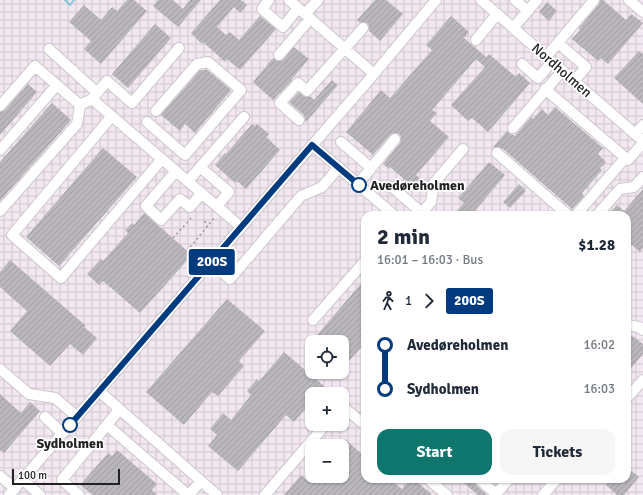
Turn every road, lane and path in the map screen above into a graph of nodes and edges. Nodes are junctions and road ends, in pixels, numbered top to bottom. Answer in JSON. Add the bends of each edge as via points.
{"nodes":[{"id":1,"x":269,"y":0,"type":"edge"},
{"id":2,"x":289,"y":0,"type":"edge"},
{"id":3,"x":318,"y":0,"type":"edge"},
{"id":4,"x":436,"y":0,"type":"edge"},
{"id":5,"x":481,"y":0,"type":"edge"},
{"id":6,"x":515,"y":0,"type":"edge"},
{"id":7,"x":537,"y":0,"type":"edge"},
{"id":8,"x":594,"y":0,"type":"edge"},
{"id":9,"x":630,"y":0,"type":"edge"},
{"id":10,"x":528,"y":11,"type":"junction"},
{"id":11,"x":643,"y":12,"type":"edge"},
{"id":12,"x":305,"y":14,"type":"junction"},
{"id":13,"x":497,"y":14,"type":"junction"},
{"id":14,"x":363,"y":28,"type":"dead end"},
{"id":15,"x":513,"y":28,"type":"junction"},
{"id":16,"x":476,"y":40,"type":"dead end"},
{"id":17,"x":558,"y":43,"type":"junction"},
{"id":18,"x":179,"y":48,"type":"dead end"},
{"id":19,"x":49,"y":49,"type":"dead end"},
{"id":20,"x":345,"y":49,"type":"junction"},
{"id":21,"x":279,"y":55,"type":"dead end"},
{"id":22,"x":549,"y":60,"type":"junction"},
{"id":23,"x":522,"y":64,"type":"dead end"},
{"id":24,"x":562,"y":70,"type":"junction"},
{"id":25,"x":374,"y":74,"type":"junction"},
{"id":26,"x":574,"y":81,"type":"junction"},
{"id":27,"x":57,"y":85,"type":"junction"},
{"id":28,"x":545,"y":89,"type":"junction"},
{"id":29,"x":92,"y":94,"type":"junction"},
{"id":30,"x":80,"y":105,"type":"junction"},
{"id":31,"x":0,"y":106,"type":"edge"},
{"id":32,"x":156,"y":111,"type":"dead end"},
{"id":33,"x":112,"y":116,"type":"junction"},
{"id":34,"x":244,"y":117,"type":"dead end"},
{"id":35,"x":299,"y":120,"type":"dead end"},
{"id":36,"x":643,"y":124,"type":"edge"},
{"id":37,"x":513,"y":128,"type":"dead end"},
{"id":38,"x":635,"y":134,"type":"junction"},
{"id":39,"x":140,"y":140,"type":"junction"},
{"id":40,"x":395,"y":140,"type":"dead end"},
{"id":41,"x":341,"y":142,"type":"dead end"},
{"id":42,"x":643,"y":142,"type":"edge"},
{"id":43,"x":312,"y":145,"type":"junction"},
{"id":44,"x":463,"y":149,"type":"dead end"},
{"id":45,"x":0,"y":150,"type":"edge"},
{"id":46,"x":182,"y":152,"type":"junction"},
{"id":47,"x":497,"y":154,"type":"dead end"},
{"id":48,"x":626,"y":158,"type":"junction"},
{"id":49,"x":162,"y":159,"type":"junction"},
{"id":50,"x":200,"y":167,"type":"junction"},
{"id":51,"x":339,"y":167,"type":"junction"},
{"id":52,"x":173,"y":168,"type":"junction"},
{"id":53,"x":371,"y":168,"type":"junction"},
{"id":54,"x":643,"y":177,"type":"edge"},
{"id":55,"x":188,"y":181,"type":"junction"},
{"id":56,"x":358,"y":184,"type":"junction"},
{"id":57,"x":392,"y":186,"type":"dead end"},
{"id":58,"x":202,"y":193,"type":"junction"},
{"id":59,"x":219,"y":208,"type":"junction"},
{"id":60,"x":0,"y":211,"type":"edge"},
{"id":61,"x":389,"y":211,"type":"edge"},
{"id":62,"x":418,"y":211,"type":"edge"},
{"id":63,"x":424,"y":211,"type":"edge"},
{"id":64,"x":563,"y":211,"type":"edge"},
{"id":65,"x":580,"y":211,"type":"edge"},
{"id":66,"x":601,"y":211,"type":"edge"},
{"id":67,"x":196,"y":212,"type":"dead end"},
{"id":68,"x":205,"y":221,"type":"dead end"},
{"id":69,"x":208,"y":226,"type":"junction"},
{"id":70,"x":241,"y":227,"type":"junction"},
{"id":71,"x":173,"y":238,"type":"dead end"},
{"id":72,"x":187,"y":251,"type":"dead end"},
{"id":73,"x":211,"y":263,"type":"junction"},
{"id":74,"x":361,"y":266,"type":"edge"},
{"id":75,"x":313,"y":320,"type":"dead end"},
{"id":76,"x":631,"y":326,"type":"edge"},
{"id":77,"x":643,"y":330,"type":"edge"},
{"id":78,"x":0,"y":369,"type":"edge"},
{"id":79,"x":643,"y":380,"type":"edge"},
{"id":80,"x":99,"y":392,"type":"junction"},
{"id":81,"x":631,"y":394,"type":"edge"},
{"id":82,"x":120,"y":410,"type":"junction"},
{"id":83,"x":349,"y":412,"type":"edge"},
{"id":84,"x":45,"y":417,"type":"dead end"},
{"id":85,"x":76,"y":417,"type":"junction"},
{"id":86,"x":361,"y":422,"type":"edge"},
{"id":87,"x":107,"y":425,"type":"junction"},
{"id":88,"x":320,"y":431,"type":"edge"},
{"id":89,"x":62,"y":433,"type":"junction"},
{"id":90,"x":0,"y":476,"type":"edge"},
{"id":91,"x":22,"y":480,"type":"junction"},
{"id":92,"x":201,"y":481,"type":"junction"},
{"id":93,"x":433,"y":483,"type":"edge"},
{"id":94,"x":484,"y":483,"type":"edge"},
{"id":95,"x":506,"y":483,"type":"edge"},
{"id":96,"x":554,"y":483,"type":"edge"},
{"id":97,"x":12,"y":492,"type":"edge"},
{"id":98,"x":40,"y":495,"type":"edge"},
{"id":99,"x":79,"y":495,"type":"edge"},
{"id":100,"x":189,"y":495,"type":"edge"},
{"id":101,"x":217,"y":495,"type":"edge"},
{"id":102,"x":265,"y":495,"type":"edge"},
{"id":103,"x":447,"y":495,"type":"edge"},
{"id":104,"x":543,"y":495,"type":"edge"}],
"edges":[{"from":1,"to":12,"type":"street","via":[[262,9],[283,26]]},
{"from":2,"to":12,"type":"street"},
{"from":3,"to":12,"type":"street"},
{"from":4,"to":25,"type":"street"},
{"from":5,"to":13,"type":"street","name":"Nordholmen"},
{"from":6,"to":10,"type":"street"},
{"from":7,"to":10,"type":"street"},
{"from":8,"to":17,"type":"street"},
{"from":9,"to":11,"type":"street"},
{"from":10,"to":15,"type":"street"},
{"from":12,"to":20,"type":"street"},
{"from":12,"to":21,"type":"street"},
{"from":13,"to":15,"type":"street","name":"Nordholmen"},
{"from":13,"to":16,"type":"street"},
{"from":14,"to":20,"type":"street"},
{"from":15,"to":22,"type":"street","name":"Nordholmen"},
{"from":17,"to":22,"type":"street"},
{"from":17,"to":26,"type":"street","via":[[586,67]]},
{"from":18,"to":29,"type":"street","via":[[132,103],[107,81]]},
{"from":19,"to":29,"type":"street"},
{"from":20,"to":25,"type":"street"},
{"from":20,"to":35,"type":"street","via":[[307,91],[298,83],[280,104]]},
{"from":22,"to":23,"type":"street","via":[[538,78]]},
{"from":22,"to":24,"type":"street","name":"Nordholmen"},
{"from":24,"to":26,"type":"street","name":"Nordholmen"},
{"from":24,"to":28,"type":"street"},
{"from":25,"to":43,"type":"street"},
{"from":26,"to":38,"type":"street","name":"Nordholmen"},
{"from":27,"to":30,"type":"street"},
{"from":27,"to":31,"type":"street","via":[[35,66]]},
{"from":27,"to":45,"type":"street"},
{"from":28,"to":37,"type":"street"},
{"from":28,"to":48,"type":"street"},
{"from":29,"to":30,"type":"street"},
{"from":29,"to":33,"type":"street"},
{"from":30,"to":60,"type":"street","via":[[77,124]]},
{"from":32,"to":46,"type":"street","via":[[197,64],[208,62],[241,90],[185,155]]},
{"from":33,"to":39,"type":"street"},
{"from":33,"to":49,"type":"street","via":[[12,235],[61,278]]},
{"from":34,"to":50,"type":"street"},
{"from":36,"to":38,"type":"street"},
{"from":38,"to":42,"type":"street","name":"Nordholmen"},
{"from":39,"to":46,"type":"street","via":[[149,124]]},
{"from":39,"to":49,"type":"street"},
{"from":40,"to":53,"type":"street"},
{"from":41,"to":53,"type":"street"},
{"from":42,"to":48,"type":"street","via":[[628,160]]},
{"from":43,"to":51,"type":"street"},
{"from":43,"to":70,"type":"street"},
{"from":44,"to":63,"type":"street","via":[[434,183],[431,202]]},
{"from":46,"to":52,"type":"street"},
{"from":47,"to":64,"type":"street"},
{"from":48,"to":65,"type":"street"},
{"from":49,"to":52,"type":"street"},
{"from":50,"to":55,"type":"street"},
{"from":50,"to":59,"type":"street","via":[[229,192]]},
{"from":51,"to":56,"type":"street"},
{"from":51,"to":73,"type":"street","via":[[322,187],[301,196],[230,279]]},
{"from":52,"to":55,"type":"street"},
{"from":52,"to":58,"type":"street","via":[[146,206],[161,220],[180,199],[190,208]]},
{"from":53,"to":56,"type":"street"},
{"from":54,"to":66,"type":"street","via":[[634,187],[620,189]]},
{"from":55,"to":58,"type":"street"},
{"from":56,"to":61,"type":"street"},
{"from":57,"to":62,"type":"street"},
{"from":58,"to":59,"type":"street"},
{"from":59,"to":69,"type":"path"},
{"from":59,"to":70,"type":"street"},
{"from":67,"to":71,"type":"path"},
{"from":68,"to":69,"type":"path"},
{"from":69,"to":72,"type":"path"},
{"from":70,"to":73,"type":"street"},
{"from":73,"to":80,"type":"street"},
{"from":74,"to":75,"type":"street"},
{"from":76,"to":77,"type":"street"},
{"from":78,"to":85,"type":"street","via":[[29,394],[55,398]]},
{"from":79,"to":81,"type":"street"},
{"from":80,"to":82,"type":"street"},
{"from":80,"to":85,"type":"street"},
{"from":82,"to":87,"type":"street"},
{"from":82,"to":92,"type":"street"},
{"from":83,"to":86,"type":"street"},
{"from":84,"to":89,"type":"street"},
{"from":85,"to":89,"type":"street"},
{"from":87,"to":99,"type":"street","via":[[62,480]]},
{"from":87,"to":100,"type":"street"},
{"from":88,"to":102,"type":"street"},
{"from":89,"to":91,"type":"street"},
{"from":90,"to":97,"type":"street"},
{"from":91,"to":97,"type":"street"},
{"from":91,"to":98,"type":"street"},
{"from":92,"to":100,"type":"street"},
{"from":92,"to":101,"type":"street"},
{"from":93,"to":103,"type":"street"},
{"from":94,"to":95,"type":"street","via":[[496,494]]},
{"from":96,"to":104,"type":"street"}]}
